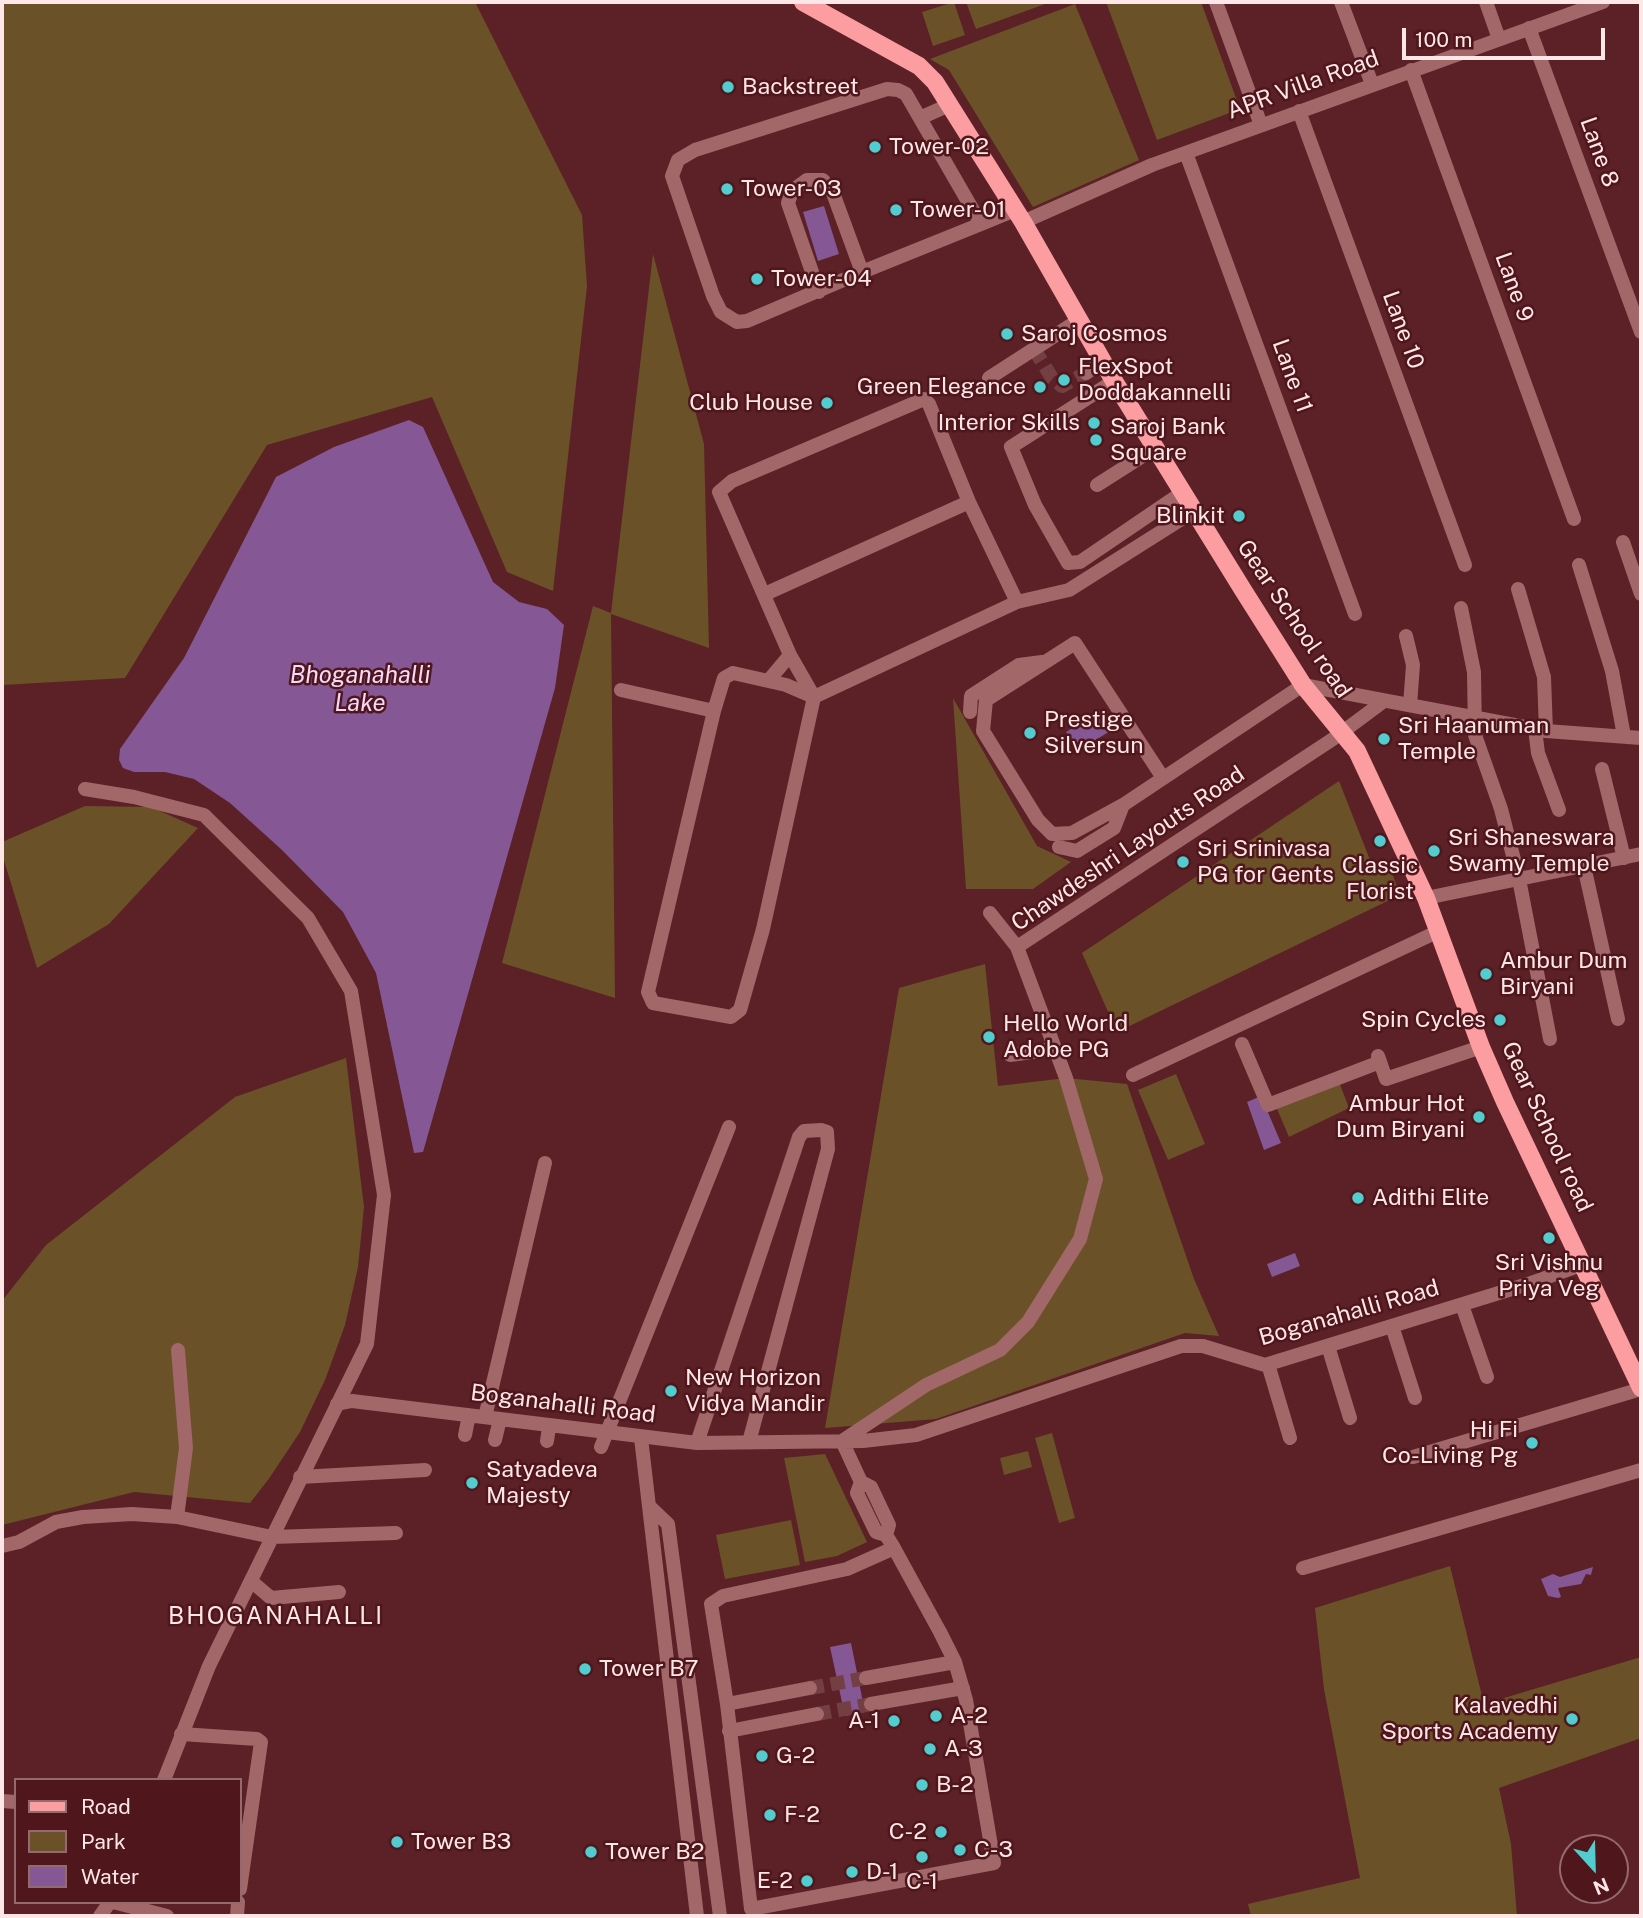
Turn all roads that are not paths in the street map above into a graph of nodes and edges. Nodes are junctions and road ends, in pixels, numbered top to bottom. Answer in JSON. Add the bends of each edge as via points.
{"nodes":[{"id":1,"x":803,"y":2,"type":"edge"},
{"id":2,"x":1216,"y":2,"type":"edge"},
{"id":3,"x":1341,"y":2,"type":"edge"},
{"id":4,"x":1486,"y":2,"type":"edge"},
{"id":5,"x":1604,"y":2,"type":"edge"},
{"id":6,"x":1529,"y":28,"type":"junction"},
{"id":7,"x":1499,"y":38,"type":"junction"},
{"id":8,"x":1411,"y":70,"type":"junction"},
{"id":9,"x":1372,"y":84,"type":"junction"},
{"id":10,"x":949,"y":105,"type":"junction"},
{"id":11,"x":1299,"y":111,"type":"junction"},
{"id":12,"x":920,"y":118,"type":"junction"},
{"id":13,"x":1261,"y":125,"type":"junction"},
{"id":14,"x":1186,"y":152,"type":"junction"},
{"id":15,"x":1019,"y":216,"type":"junction"},
{"id":16,"x":981,"y":224,"type":"junction"},
{"id":17,"x":862,"y":272,"type":"junction"},
{"id":18,"x":819,"y":292,"type":"junction"},
{"id":19,"x":1079,"y":320,"type":"junction"},
{"id":20,"x":1641,"y":332,"type":"edge"},
{"id":21,"x":1103,"y":361,"type":"junction"},
{"id":22,"x":1086,"y":373,"type":"tunnel mouth"},
{"id":23,"x":989,"y":378,"type":"dead end"},
{"id":24,"x":1114,"y":381,"type":"junction"},
{"id":25,"x":836,"y":418,"type":"dead end"},
{"id":26,"x":843,"y":433,"type":"junction"},
{"id":27,"x":1155,"y":448,"type":"junction"},
{"id":28,"x":1097,"y":485,"type":"dead end"},
{"id":29,"x":1183,"y":492,"type":"junction"},
{"id":30,"x":970,"y":502,"type":"junction"},
{"id":31,"x":1195,"y":511,"type":"junction"},
{"id":32,"x":1574,"y":519,"type":"dead end"},
{"id":33,"x":1623,"y":542,"type":"dead end"},
{"id":34,"x":1465,"y":565,"type":"dead end"},
{"id":35,"x":1579,"y":565,"type":"dead end"},
{"id":36,"x":1518,"y":589,"type":"dead end"},
{"id":37,"x":765,"y":594,"type":"junction"},
{"id":38,"x":1641,"y":594,"type":"edge"},
{"id":39,"x":1017,"y":602,"type":"junction"},
{"id":40,"x":1461,"y":608,"type":"dead end"},
{"id":41,"x":1355,"y":614,"type":"dead end"},
{"id":42,"x":1406,"y":636,"type":"dead end"},
{"id":43,"x":790,"y":655,"type":"junction"},
{"id":44,"x":1046,"y":662,"type":"junction"},
{"id":45,"x":769,"y":680,"type":"junction"},
{"id":46,"x":1303,"y":685,"type":"junction"},
{"id":47,"x":621,"y":690,"type":"dead end"},
{"id":48,"x":814,"y":697,"type":"junction"},
{"id":49,"x":1384,"y":701,"type":"junction"},
{"id":50,"x":1410,"y":705,"type":"junction"},
{"id":51,"x":714,"y":711,"type":"junction"},
{"id":52,"x":970,"y":712,"type":"dead end"},
{"id":53,"x":1477,"y":720,"type":"junction"},
{"id":54,"x":1541,"y":730,"type":"junction"},
{"id":55,"x":1342,"y":732,"type":"junction"},
{"id":56,"x":1624,"y":736,"type":"junction"},
{"id":57,"x":1641,"y":738,"type":"edge"},
{"id":58,"x":1602,"y":769,"type":"dead end"},
{"id":59,"x":1163,"y":778,"type":"junction"},
{"id":60,"x":85,"y":789,"type":"dead end"},
{"id":61,"x":1123,"y":805,"type":"junction"},
{"id":62,"x":1559,"y":810,"type":"dead end"},
{"id":63,"x":1059,"y":847,"type":"dead end"},
{"id":64,"x":1641,"y":854,"type":"edge"},
{"id":65,"x":1624,"y":858,"type":"junction"},
{"id":66,"x":1584,"y":866,"type":"junction"},
{"id":67,"x":1519,"y":879,"type":"junction"},
{"id":68,"x":1426,"y":898,"type":"junction"},
{"id":69,"x":990,"y":913,"type":"dead end"},
{"id":70,"x":1439,"y":931,"type":"junction"},
{"id":71,"x":1017,"y":947,"type":"junction"},
{"id":72,"x":1618,"y":1018,"type":"dead end"},
{"id":73,"x":1550,"y":1039,"type":"dead end"},
{"id":74,"x":1242,"y":1044,"type":"dead end"},
{"id":75,"x":1481,"y":1047,"type":"junction"},
{"id":76,"x":1055,"y":1049,"type":"junction"},
{"id":77,"x":1010,"y":1055,"type":"dead end"},
{"id":78,"x":1133,"y":1074,"type":"dead end"},
{"id":79,"x":729,"y":1127,"type":"dead end"},
{"id":80,"x":545,"y":1163,"type":"dead end"},
{"id":81,"x":1584,"y":1264,"type":"junction"},
{"id":82,"x":1462,"y":1304,"type":"junction"},
{"id":83,"x":1392,"y":1326,"type":"junction"},
{"id":84,"x":1328,"y":1346,"type":"junction"},
{"id":85,"x":178,"y":1350,"type":"dead end"},
{"id":86,"x":1268,"y":1364,"type":"junction"},
{"id":87,"x":1487,"y":1377,"type":"dead end"},
{"id":88,"x":1641,"y":1389,"type":"edge"},
{"id":89,"x":1415,"y":1398,"type":"dead end"},
{"id":90,"x":337,"y":1404,"type":"junction"},
{"id":91,"x":469,"y":1415,"type":"junction"},
{"id":92,"x":492,"y":1418,"type":"junction"},
{"id":93,"x":1350,"y":1418,"type":"dead end"},
{"id":94,"x":466,"y":1435,"type":"dead end"},
{"id":95,"x":641,"y":1438,"type":"junction"},
{"id":96,"x":1290,"y":1438,"type":"dead end"},
{"id":97,"x":495,"y":1440,"type":"dead end"},
{"id":98,"x":603,"y":1440,"type":"junction"},
{"id":99,"x":842,"y":1441,"type":"junction"},
{"id":100,"x":697,"y":1443,"type":"junction"},
{"id":101,"x":749,"y":1443,"type":"junction"},
{"id":102,"x":1413,"y":1457,"type":"dead end"},
{"id":103,"x":425,"y":1470,"type":"dead end"},
{"id":104,"x":1641,"y":1470,"type":"edge"},
{"id":105,"x":300,"y":1477,"type":"junction"},
{"id":106,"x":649,"y":1506,"type":"junction"},
{"id":107,"x":177,"y":1517,"type":"junction"},
{"id":108,"x":397,"y":1533,"type":"dead end"},
{"id":109,"x":272,"y":1536,"type":"junction"},
{"id":110,"x":2,"y":1546,"type":"edge"},
{"id":111,"x":894,"y":1548,"type":"junction"},
{"id":112,"x":1303,"y":1568,"type":"dead end"},
{"id":113,"x":251,"y":1581,"type":"junction"},
{"id":114,"x":339,"y":1592,"type":"dead end"},
{"id":115,"x":955,"y":1662,"type":"junction"},
{"id":116,"x":866,"y":1678,"type":"tunnel mouth"},
{"id":117,"x":810,"y":1688,"type":"tunnel mouth"},
{"id":118,"x":963,"y":1688,"type":"junction"},
{"id":119,"x":871,"y":1703,"type":"tunnel mouth"},
{"id":120,"x":727,"y":1704,"type":"junction"},
{"id":121,"x":817,"y":1714,"type":"tunnel mouth"},
{"id":122,"x":729,"y":1731,"type":"junction"},
{"id":123,"x":181,"y":1734,"type":"junction"},
{"id":124,"x":165,"y":1778,"type":"edge"},
{"id":125,"x":242,"y":1855,"type":"edge"},
{"id":126,"x":120,"y":1904,"type":"edge"},
{"id":127,"x":167,"y":1916,"type":"edge"},
{"id":128,"x":697,"y":1916,"type":"edge"},
{"id":129,"x":720,"y":1916,"type":"edge"}],
"edges":[{"from":1,"to":10,"type":"main road","name":"Gear School road","via":[[919,66]]},
{"from":2,"to":13,"type":"street"},
{"from":3,"to":9,"type":"street"},
{"from":4,"to":7,"type":"street"},
{"from":5,"to":6,"type":"street","name":"APR Villa Road"},
{"from":6,"to":7,"type":"street","name":"APR Villa Road"},
{"from":6,"to":20,"type":"street","name":"Lane 8"},
{"from":7,"to":8,"type":"street","name":"APR Villa Road"},
{"from":8,"to":9,"type":"street","name":"APR Villa Road"},
{"from":8,"to":32,"type":"street","name":"Lane 9"},
{"from":9,"to":11,"type":"street","name":"APR Villa Road"},
{"from":10,"to":12,"type":"street"},
{"from":10,"to":15,"type":"main road","name":"Gear School road"},
{"from":11,"to":13,"type":"street","name":"APR Villa Road"},
{"from":11,"to":34,"type":"street","name":"Lane 10"},
{"from":12,"to":16,"type":"street"},
{"from":12,"to":18,"type":"street","name":"APR Villa Road","via":[[906,94],[887,89],[695,150],[678,160],[672,176],[721,312],[737,322],[747,321]]},
{"from":13,"to":14,"type":"street","name":"APR Villa Road"},
{"from":14,"to":15,"type":"street","name":"APR Villa Road"},
{"from":14,"to":41,"type":"street","name":"Lane 11"},
{"from":15,"to":16,"type":"street","name":"APR Villa Road"},
{"from":15,"to":19,"type":"main road","name":"Gear School road"},
{"from":16,"to":17,"type":"street","name":"APR Villa Road"},
{"from":17,"to":18,"type":"street","name":"APR Villa Road"},
{"from":17,"to":18,"type":"street","via":[[833,192],[823,180],[807,180],[792,191],[788,203]]},
{"from":19,"to":21,"type":"main road","name":"Gear School road"},
{"from":19,"to":23,"type":"street"},
{"from":21,"to":22,"type":"street"},
{"from":21,"to":24,"type":"main road","name":"Gear School road"},
{"from":24,"to":27,"type":"main road","name":"Gear School road"},
{"from":24,"to":29,"type":"street","via":[[1011,447],[1035,505],[1068,563],[1080,562]]},
{"from":25,"to":26,"type":"street"},
{"from":26,"to":30,"type":"street","via":[[924,399]]},
{"from":26,"to":37,"type":"street","via":[[732,481],[719,492]]},
{"from":27,"to":28,"type":"street"},
{"from":27,"to":29,"type":"main road","name":"Gear School road"},
{"from":29,"to":31,"type":"main road","name":"Gear School road"},
{"from":30,"to":37,"type":"street"},
{"from":30,"to":39,"type":"street"},
{"from":31,"to":39,"type":"street","via":[[1069,590]]},
{"from":31,"to":46,"type":"main road","name":"Gear School road"},
{"from":33,"to":38,"type":"street"},
{"from":35,"to":56,"type":"street","via":[[1612,671]]},
{"from":36,"to":54,"type":"street","via":[[1544,677]]},
{"from":37,"to":43,"type":"street"},
{"from":39,"to":48,"type":"street"},
{"from":40,"to":53,"type":"street","via":[[1474,672]]},
{"from":42,"to":50,"type":"street","via":[[1413,665]]},
{"from":43,"to":45,"type":"street"},
{"from":43,"to":48,"type":"street"},
{"from":44,"to":52,"type":"street","via":[[1019,665],[971,696]]},
{"from":44,"to":59,"type":"street","via":[[1074,643]]},
{"from":44,"to":61,"type":"street","via":[[986,700],[983,731],[1038,820],[1052,834],[1072,833]]},
{"from":45,"to":48,"type":"street"},
{"from":45,"to":51,"type":"street","via":[[727,674]]},
{"from":46,"to":49,"type":"street"},
{"from":46,"to":55,"type":"main road","name":"Gear School road"},
{"from":46,"to":59,"type":"street"},
{"from":47,"to":51,"type":"street"},
{"from":48,"to":51,"type":"street","via":[[763,929],[740,1010],[730,1017],[653,1003],[648,992]]},
{"from":49,"to":50,"type":"street"},
{"from":49,"to":55,"type":"street","name":"Chawdeshri Layouts Road"},
{"from":50,"to":53,"type":"street"},
{"from":53,"to":54,"type":"street"},
{"from":53,"to":67,"type":"street","via":[[1475,735]]},
{"from":54,"to":56,"type":"street"},
{"from":54,"to":62,"type":"street","via":[[1538,753]]},
{"from":55,"to":68,"type":"main road","name":"Gear School road","via":[[1357,751]]},
{"from":55,"to":71,"type":"street","name":"Chawdeshri Layouts Road"},
{"from":56,"to":57,"type":"street"},
{"from":58,"to":65,"type":"street"},
{"from":59,"to":61,"type":"street"},
{"from":60,"to":90,"type":"street","via":[[204,815],[307,918],[351,990],[384,1195],[367,1344]]},
{"from":61,"to":63,"type":"street","via":[[1114,828],[1077,851]]},
{"from":64,"to":65,"type":"street"},
{"from":65,"to":66,"type":"street"},
{"from":66,"to":67,"type":"street"},
{"from":66,"to":72,"type":"street"},
{"from":67,"to":68,"type":"street"},
{"from":67,"to":73,"type":"street"},
{"from":68,"to":70,"type":"main road","name":"Gear School road"},
{"from":69,"to":71,"type":"street"},
{"from":70,"to":75,"type":"main road","name":"Gear School road"},
{"from":70,"to":78,"type":"street"},
{"from":71,"to":76,"type":"street","name":"Chawdeshri Layouts Road"},
{"from":74,"to":75,"type":"street","via":[[1268,1105],[1379,1058],[1386,1079]]},
{"from":75,"to":81,"type":"main road","name":"Gear School road"},
{"from":76,"to":77,"type":"street"},
{"from":76,"to":99,"type":"street","name":"Chawdeshri Layouts Road","via":[[1096,1179],[1080,1239],[1028,1322],[1000,1350],[926,1385]]},
{"from":79,"to":98,"type":"street"},
{"from":80,"to":92,"type":"street"},
{"from":81,"to":82,"type":"street","name":"Boganahalli Road"},
{"from":81,"to":88,"type":"main road","name":"Gear School road"},
{"from":82,"to":83,"type":"street","name":"Boganahalli Road"},
{"from":82,"to":87,"type":"street"},
{"from":83,"to":84,"type":"street","name":"Boganahalli Road"},
{"from":83,"to":89,"type":"street"},
{"from":84,"to":86,"type":"street","name":"Boganahalli Road"},
{"from":84,"to":93,"type":"street"},
{"from":85,"to":107,"type":"street","via":[[186,1448]]},
{"from":86,"to":96,"type":"street"},
{"from":86,"to":99,"type":"street","name":"Boganahalli Road","via":[[1203,1346],[1181,1346],[957,1424],[916,1435]]},
{"from":88,"to":102,"type":"street"},
{"from":90,"to":91,"type":"street","name":"Boganahalli Road","via":[[352,1401]]},
{"from":90,"to":105,"type":"street"},
{"from":91,"to":92,"type":"street","name":"Boganahalli Road"},
{"from":91,"to":94,"type":"street"},
{"from":92,"to":97,"type":"street"},
{"from":92,"to":98,"type":"street","name":"Boganahalli Road","via":[[548,1434]]},
{"from":95,"to":98,"type":"street","name":"Boganahalli Road"},
{"from":95,"to":100,"type":"street","name":"Boganahalli Road"},
{"from":95,"to":106,"type":"street"},
{"from":99,"to":101,"type":"street","name":"Boganahalli Road"},
{"from":99,"to":111,"type":"street","via":[[862,1482],[857,1493],[876,1532],[886,1535]]},
{"from":100,"to":101,"type":"street","name":"Boganahalli Road"},
{"from":100,"to":101,"type":"street","via":[[799,1137],[804,1131],[821,1130],[827,1132],[828,1149]]},
{"from":103,"to":105,"type":"street"},
{"from":104,"to":112,"type":"street"},
{"from":105,"to":109,"type":"street"},
{"from":106,"to":128,"type":"street"},
{"from":106,"to":129,"type":"street","via":[[668,1524]]},
{"from":107,"to":109,"type":"street"},
{"from":107,"to":110,"type":"street","via":[[83,1517],[56,1522]]},
{"from":108,"to":109,"type":"street"},
{"from":109,"to":113,"type":"street"},
{"from":111,"to":115,"type":"street"},
{"from":111,"to":120,"type":"street","via":[[847,1569],[716,1599],[711,1604]]},
{"from":113,"to":114,"type":"street","via":[[271,1598]]},
{"from":113,"to":123,"type":"street"},
{"from":115,"to":116,"type":"street"},
{"from":115,"to":118,"type":"street"},
{"from":117,"to":120,"type":"street"},
{"from":118,"to":119,"type":"street"},
{"from":118,"to":122,"type":"street","via":[[994,1863],[751,1909]]},
{"from":120,"to":122,"type":"street"},
{"from":121,"to":122,"type":"street"},
{"from":123,"to":124,"type":"street"},
{"from":123,"to":125,"type":"street","via":[[257,1738],[261,1742]]},
{"from":126,"to":127,"type":"street"}]}
